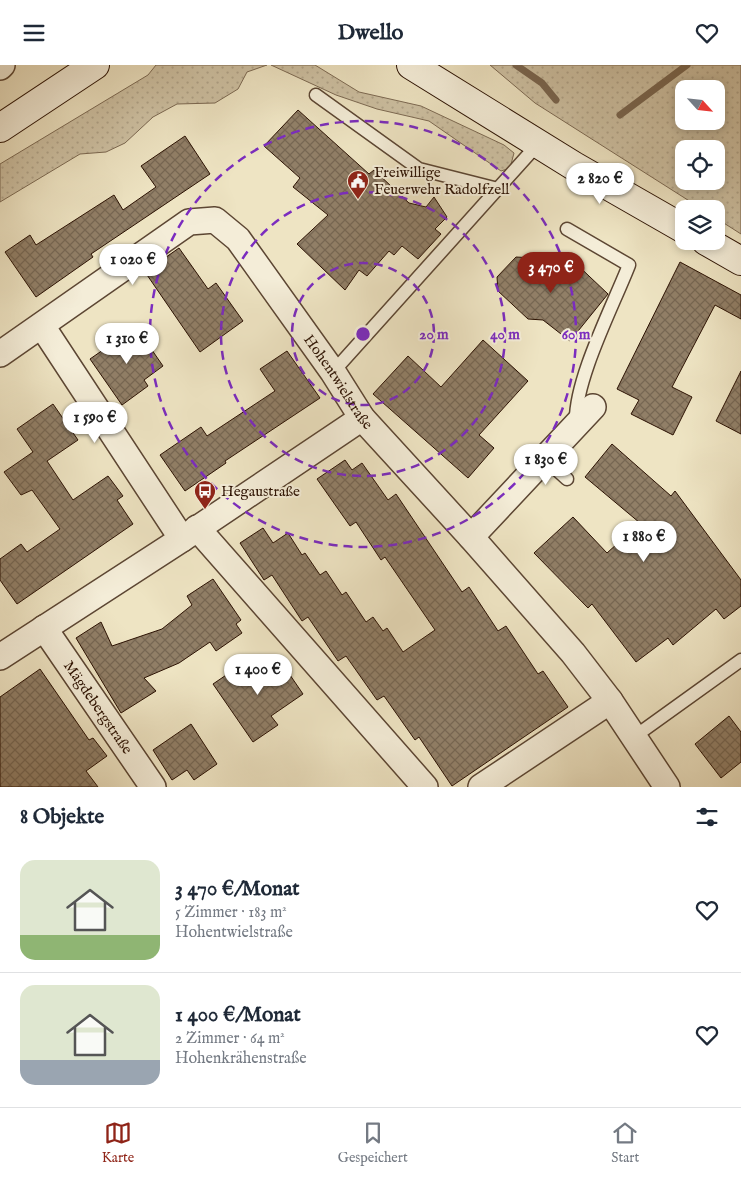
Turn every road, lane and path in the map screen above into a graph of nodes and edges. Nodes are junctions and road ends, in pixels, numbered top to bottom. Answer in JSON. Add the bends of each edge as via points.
{"nodes":[{"id":1,"x":95,"y":65,"type":"edge"},
{"id":2,"x":411,"y":65,"type":"edge"},
{"id":3,"x":316,"y":95,"type":"dead end"},
{"id":4,"x":0,"y":128,"type":"edge"},
{"id":5,"x":538,"y":144,"type":"junction"},
{"id":6,"x":498,"y":189,"type":"junction"},
{"id":7,"x":675,"y":224,"type":"edge"},
{"id":8,"x":568,"y":229,"type":"dead end"},
{"id":9,"x":721,"y":250,"type":"edge"},
{"id":10,"x":741,"y":261,"type":"edge"},
{"id":11,"x":42,"y":326,"type":"junction"},
{"id":12,"x":0,"y":354,"type":"edge"},
{"id":13,"x":333,"y":372,"type":"junction"},
{"id":14,"x":593,"y":407,"type":"dead end"},
{"id":15,"x":362,"y":418,"type":"junction"},
{"id":16,"x":576,"y":425,"type":"junction"},
{"id":17,"x":545,"y":459,"type":"junction"},
{"id":18,"x":567,"y":479,"type":"dead end"},
{"id":19,"x":190,"y":534,"type":"junction"},
{"id":20,"x":471,"y":537,"type":"junction"},
{"id":21,"x":44,"y":628,"type":"junction"},
{"id":22,"x":0,"y":657,"type":"edge"},
{"id":23,"x":741,"y":660,"type":"edge"},
{"id":24,"x":610,"y":701,"type":"junction"},
{"id":25,"x":634,"y":737,"type":"junction"},
{"id":26,"x":153,"y":787,"type":"edge"},
{"id":27,"x":425,"y":787,"type":"edge"},
{"id":28,"x":481,"y":787,"type":"edge"},
{"id":29,"x":667,"y":787,"type":"edge"}],
"edges":[{"from":1,"to":4,"type":"street"},
{"from":2,"to":5,"type":"street"},
{"from":3,"to":6,"type":"lane","via":[[419,169]]},
{"from":5,"to":6,"type":"lane"},
{"from":5,"to":7,"type":"street"},
{"from":6,"to":13,"type":"lane"},
{"from":8,"to":16,"type":"lane","via":[[629,265],[586,372],[575,409]]},
{"from":9,"to":10,"type":"street"},
{"from":11,"to":12,"type":"street"},
{"from":11,"to":13,"type":"street","name":"Hohentwielstraße","via":[[189,222],[215,220],[238,239]]},
{"from":11,"to":19,"type":"street"},
{"from":13,"to":15,"type":"street","name":"Hohentwielstraße"},
{"from":14,"to":16,"type":"street"},
{"from":15,"to":19,"type":"street"},
{"from":15,"to":20,"type":"street","name":"Hohentwielstraße"},
{"from":16,"to":17,"type":"street"},
{"from":17,"to":18,"type":"lane"},
{"from":17,"to":20,"type":"street"},
{"from":19,"to":21,"type":"street"},
{"from":19,"to":27,"type":"street"},
{"from":20,"to":24,"type":"street","name":"Hohentwielstraße","via":[[573,653]]},
{"from":21,"to":22,"type":"street"},
{"from":21,"to":26,"type":"street","name":"Mägdebergstraße"},
{"from":23,"to":25,"type":"lane"},
{"from":24,"to":25,"type":"street","name":"Hohentwielstraße"},
{"from":24,"to":28,"type":"street"},
{"from":25,"to":29,"type":"street","name":"Hohentwielstraße"}]}
